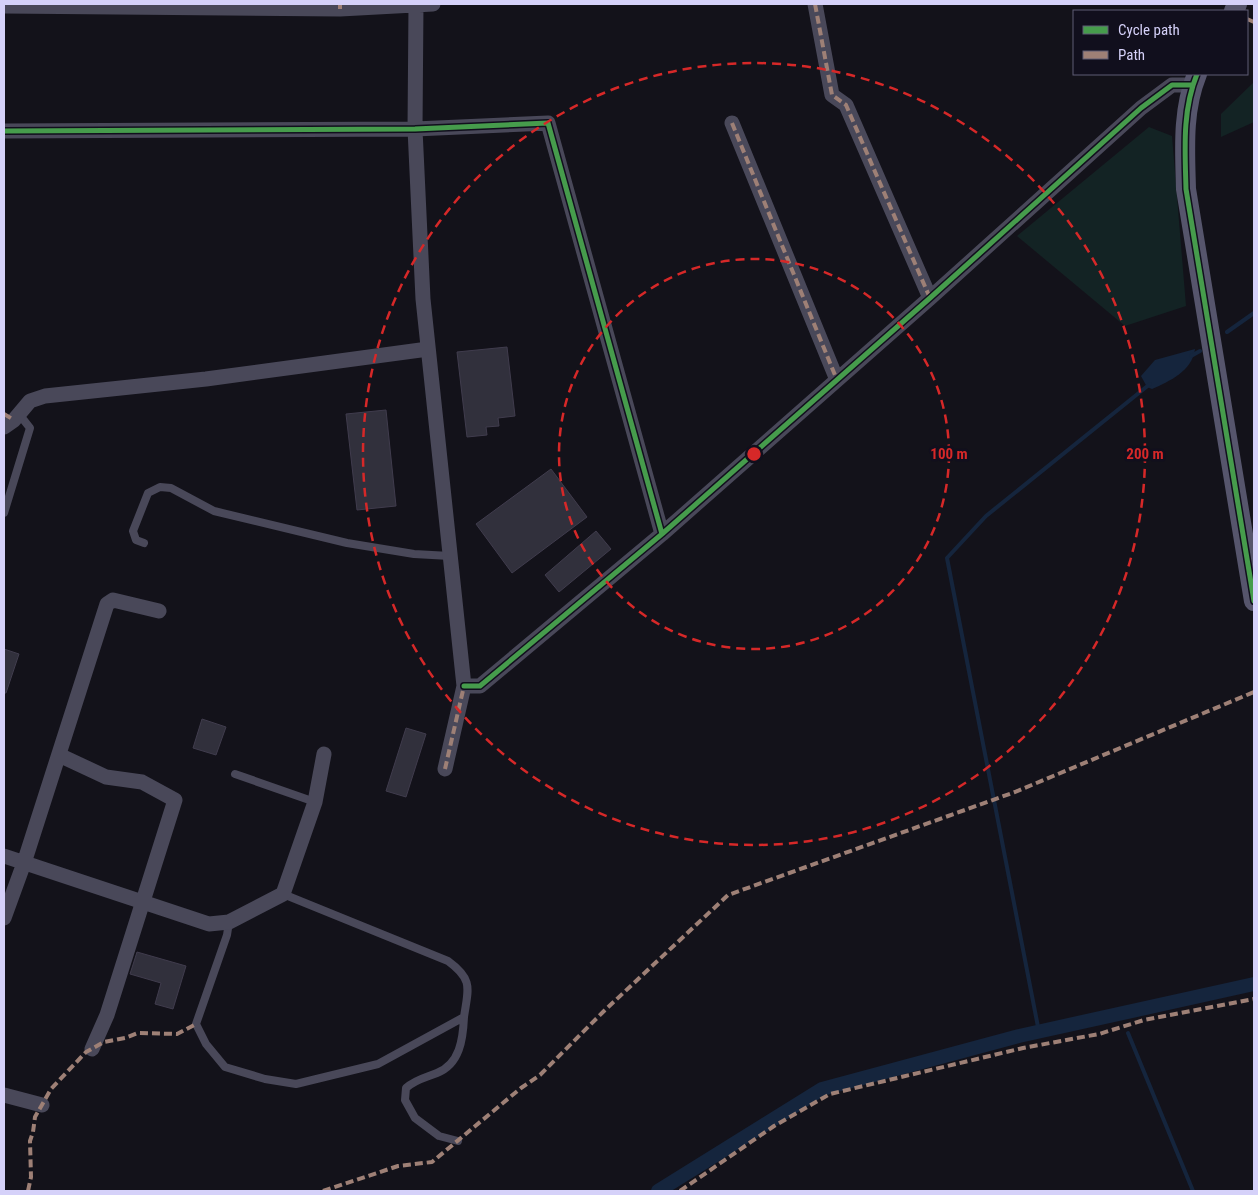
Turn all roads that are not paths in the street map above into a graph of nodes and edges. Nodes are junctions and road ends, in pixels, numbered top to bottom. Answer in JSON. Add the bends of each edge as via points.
{"nodes":[{"id":1,"x":416,"y":4,"type":"edge"},
{"id":2,"x":433,"y":4,"type":"edge"},
{"id":3,"x":815,"y":4,"type":"edge"},
{"id":4,"x":4,"y":6,"type":"edge"},
{"id":5,"x":340,"y":6,"type":"edge"},
{"id":6,"x":1194,"y":79,"type":"edge"},
{"id":7,"x":732,"y":123,"type":"dead end"},
{"id":8,"x":415,"y":129,"type":"junction"},
{"id":9,"x":4,"y":131,"type":"edge"},
{"id":10,"x":930,"y":298,"type":"junction"},
{"id":11,"x":428,"y":349,"type":"junction"},
{"id":12,"x":837,"y":380,"type":"junction"},
{"id":13,"x":10,"y":419,"type":"edge"},
{"id":14,"x":4,"y":513,"type":"edge"},
{"id":15,"x":662,"y":534,"type":"junction"},
{"id":16,"x":144,"y":543,"type":"dead end"},
{"id":17,"x":450,"y":556,"type":"junction"},
{"id":18,"x":1254,"y":601,"type":"edge"},
{"id":19,"x":159,"y":610,"type":"dead end"},
{"id":20,"x":464,"y":686,"type":"junction"},
{"id":21,"x":59,"y":754,"type":"junction"},
{"id":22,"x":324,"y":754,"type":"dead end"},
{"id":23,"x":445,"y":769,"type":"dead end"},
{"id":24,"x":235,"y":774,"type":"dead end"},
{"id":25,"x":315,"y":802,"type":"junction"},
{"id":26,"x":4,"y":856,"type":"edge"},
{"id":27,"x":24,"y":863,"type":"junction"},
{"id":28,"x":283,"y":894,"type":"junction"},
{"id":29,"x":142,"y":902,"type":"junction"},
{"id":30,"x":4,"y":918,"type":"edge"},
{"id":31,"x":229,"y":922,"type":"junction"},
{"id":32,"x":464,"y":1017,"type":"junction"},
{"id":33,"x":92,"y":1049,"type":"dead end"},
{"id":34,"x":4,"y":1095,"type":"edge"},
{"id":35,"x":42,"y":1105,"type":"dead end"},
{"id":36,"x":458,"y":1141,"type":"dead end"}],
"edges":[{"from":1,"to":2,"type":"street"},
{"from":1,"to":5,"type":"street"},
{"from":1,"to":8,"type":"street"},
{"from":3,"to":10,"type":"street","via":[[832,95],[846,105]]},
{"from":4,"to":5,"type":"street"},
{"from":6,"to":10,"type":"street","via":[[1172,85],[1141,108]]},
{"from":6,"to":18,"type":"street","via":[[1184,137],[1186,189]]},
{"from":7,"to":12,"type":"street"},
{"from":8,"to":9,"type":"street"},
{"from":8,"to":11,"type":"street"},
{"from":8,"to":15,"type":"street","via":[[548,123]]},
{"from":10,"to":12,"type":"street"},
{"from":11,"to":13,"type":"street","via":[[206,379],[45,396],[30,401]]},
{"from":11,"to":17,"type":"street"},
{"from":12,"to":15,"type":"street"},
{"from":13,"to":14,"type":"lane","via":[[30,428]]},
{"from":15,"to":20,"type":"street","via":[[480,686]]},
{"from":16,"to":17,"type":"lane","via":[[136,540],[133,531],[148,493],[160,487],[172,488],[214,511],[347,543],[414,554]]},
{"from":17,"to":20,"type":"street"},
{"from":19,"to":21,"type":"street","via":[[113,600],[107,604]]},
{"from":20,"to":23,"type":"street"},
{"from":21,"to":27,"type":"street"},
{"from":21,"to":29,"type":"street","via":[[106,777],[142,782],[174,800]]},
{"from":22,"to":25,"type":"street"},
{"from":24,"to":25,"type":"lane"},
{"from":25,"to":28,"type":"street"},
{"from":26,"to":27,"type":"street"},
{"from":27,"to":29,"type":"street"},
{"from":27,"to":30,"type":"street"},
{"from":28,"to":31,"type":"street"},
{"from":28,"to":32,"type":"lane","via":[[448,961],[461,970],[469,987]]},
{"from":29,"to":31,"type":"street","via":[[209,924]]},
{"from":29,"to":33,"type":"street","via":[[107,1015]]},
{"from":31,"to":32,"type":"lane","via":[[228,935],[196,1024],[206,1044],[225,1067],[296,1084],[378,1064]]},
{"from":32,"to":36,"type":"lane","via":[[463,1037],[456,1058],[440,1072],[414,1080],[406,1088],[405,1100],[414,1118],[439,1136]]},
{"from":34,"to":35,"type":"street"}]}
